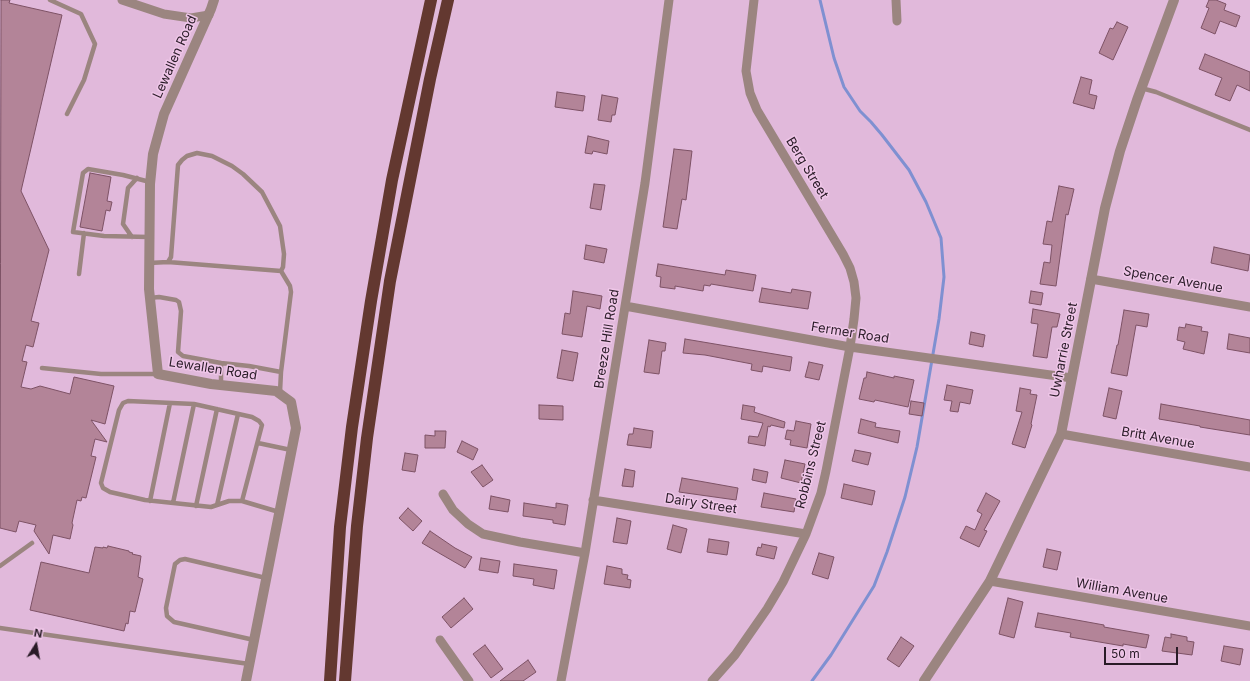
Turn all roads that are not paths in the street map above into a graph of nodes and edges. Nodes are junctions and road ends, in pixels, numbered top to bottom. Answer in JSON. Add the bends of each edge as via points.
{"nodes":[{"id":1,"x":50,"y":0,"type":"edge"},
{"id":2,"x":122,"y":0,"type":"edge"},
{"id":3,"x":214,"y":0,"type":"edge"},
{"id":4,"x":430,"y":0,"type":"edge"},
{"id":5,"x":448,"y":0,"type":"edge"},
{"id":6,"x":669,"y":0,"type":"edge"},
{"id":7,"x":754,"y":0,"type":"edge"},
{"id":8,"x":896,"y":0,"type":"edge"},
{"id":9,"x":1174,"y":0,"type":"edge"},
{"id":10,"x":209,"y":15,"type":"junction"},
{"id":11,"x":897,"y":21,"type":"dead end"},
{"id":12,"x":1141,"y":88,"type":"junction"},
{"id":13,"x":67,"y":114,"type":"dead end"},
{"id":14,"x":1250,"y":130,"type":"edge"},
{"id":15,"x":137,"y":178,"type":"junction"},
{"id":16,"x":150,"y":182,"type":"junction"},
{"id":17,"x":84,"y":234,"type":"junction"},
{"id":18,"x":132,"y":237,"type":"junction"},
{"id":19,"x":149,"y":237,"type":"junction"},
{"id":20,"x":168,"y":262,"type":"junction"},
{"id":21,"x":149,"y":263,"type":"junction"},
{"id":22,"x":281,"y":271,"type":"junction"},
{"id":23,"x":79,"y":274,"type":"dead end"},
{"id":24,"x":1091,"y":279,"type":"junction"},
{"id":25,"x":150,"y":298,"type":"junction"},
{"id":26,"x":625,"y":306,"type":"junction"},
{"id":27,"x":1250,"y":307,"type":"edge"},
{"id":28,"x":850,"y":347,"type":"junction"},
{"id":29,"x":221,"y":363,"type":"junction"},
{"id":30,"x":42,"y":368,"type":"dead end"},
{"id":31,"x":281,"y":372,"type":"junction"},
{"id":32,"x":158,"y":374,"type":"junction"},
{"id":33,"x":1072,"y":378,"type":"junction"},
{"id":34,"x":221,"y":385,"type":"junction"},
{"id":35,"x":280,"y":394,"type":"junction"},
{"id":36,"x":170,"y":403,"type":"junction"},
{"id":37,"x":194,"y":404,"type":"junction"},
{"id":38,"x":217,"y":409,"type":"junction"},
{"id":39,"x":238,"y":414,"type":"junction"},
{"id":40,"x":1061,"y":434,"type":"junction"},
{"id":41,"x":258,"y":442,"type":"junction"},
{"id":42,"x":292,"y":450,"type":"junction"},
{"id":43,"x":1250,"y":467,"type":"edge"},
{"id":44,"x":443,"y":494,"type":"dead end"},
{"id":45,"x":593,"y":500,"type":"junction"},
{"id":46,"x":150,"y":501,"type":"junction"},
{"id":47,"x":242,"y":501,"type":"junction"},
{"id":48,"x":173,"y":503,"type":"junction"},
{"id":49,"x":217,"y":505,"type":"junction"},
{"id":50,"x":196,"y":506,"type":"junction"},
{"id":51,"x":279,"y":512,"type":"junction"},
{"id":52,"x":806,"y":534,"type":"junction"},
{"id":53,"x":32,"y":543,"type":"dead end"},
{"id":54,"x":585,"y":553,"type":"junction"},
{"id":55,"x":0,"y":566,"type":"edge"},
{"id":56,"x":266,"y":578,"type":"junction"},
{"id":57,"x":990,"y":581,"type":"junction"},
{"id":58,"x":1250,"y":626,"type":"edge"},
{"id":59,"x":0,"y":628,"type":"edge"},
{"id":60,"x":254,"y":640,"type":"junction"},
{"id":61,"x":440,"y":640,"type":"dead end"},
{"id":62,"x":249,"y":664,"type":"junction"},
{"id":63,"x":246,"y":681,"type":"edge"},
{"id":64,"x":330,"y":681,"type":"edge"},
{"id":65,"x":345,"y":681,"type":"edge"},
{"id":66,"x":469,"y":681,"type":"edge"},
{"id":67,"x":561,"y":681,"type":"edge"},
{"id":68,"x":712,"y":681,"type":"edge"},
{"id":69,"x":924,"y":681,"type":"edge"}],
"edges":[{"from":1,"to":13,"type":"lane","via":[[81,14],[95,44],[84,80]]},
{"from":2,"to":10,"type":"street","via":[[164,14],[192,18]]},
{"from":3,"to":10,"type":"street","name":"Lewallen Road"},
{"from":4,"to":64,"type":"highway","via":[[392,180],[352,427],[340,527]]},
{"from":5,"to":65,"type":"highway","via":[[428,86],[390,281],[357,526]]},
{"from":6,"to":26,"type":"street","name":"Breeze Hill Road","via":[[645,183]]},
{"from":7,"to":28,"type":"street","name":"Berg Street","via":[[746,71],[749,88],[757,110],[850,268],[856,298]]},
{"from":8,"to":11,"type":"street"},
{"from":9,"to":12,"type":"street","name":"Uwharrie Street"},
{"from":10,"to":16,"type":"street","name":"Lewallen Road","via":[[164,114],[153,154]]},
{"from":12,"to":14,"type":"lane"},
{"from":12,"to":24,"type":"street","name":"Uwharrie Street","via":[[1120,151],[1105,208]]},
{"from":15,"to":16,"type":"lane"},
{"from":15,"to":17,"type":"lane","via":[[93,169],[83,173],[73,232]]},
{"from":15,"to":18,"type":"lane","via":[[128,188],[123,224]]},
{"from":16,"to":19,"type":"street","name":"Lewallen Road"},
{"from":17,"to":18,"type":"lane"},
{"from":17,"to":23,"type":"lane"},
{"from":18,"to":19,"type":"lane"},
{"from":19,"to":21,"type":"street","name":"Lewallen Road"},
{"from":20,"to":21,"type":"lane"},
{"from":20,"to":22,"type":"lane"},
{"from":20,"to":22,"type":"lane","via":[[171,257],[178,165],[186,156],[197,153],[212,156],[232,166],[262,192],[280,226],[284,254]]},
{"from":21,"to":25,"type":"street","name":"Lewallen Road"},
{"from":22,"to":31,"type":"lane","via":[[291,292]]},
{"from":24,"to":27,"type":"street","name":"Spencer Avenue"},
{"from":24,"to":33,"type":"street","name":"Uwharrie Street"},
{"from":25,"to":29,"type":"lane","via":[[159,297],[179,302],[181,311],[178,352],[183,356]]},
{"from":25,"to":32,"type":"street","name":"Lewallen Road"},
{"from":26,"to":28,"type":"street","name":"Fermer Road"},
{"from":26,"to":45,"type":"street","name":"Breeze Hill Road"},
{"from":28,"to":33,"type":"street","name":"Fermer Road"},
{"from":28,"to":52,"type":"street","name":"Robbins Street","via":[[820,493]]},
{"from":29,"to":31,"type":"lane"},
{"from":29,"to":34,"type":"lane"},
{"from":30,"to":32,"type":"lane","via":[[101,374]]},
{"from":31,"to":35,"type":"lane"},
{"from":32,"to":34,"type":"street","name":"Lewallen Road"},
{"from":33,"to":40,"type":"street","name":"Uwharrie Street"},
{"from":34,"to":35,"type":"street","name":"Lewallen Road","via":[[276,391]]},
{"from":35,"to":42,"type":"street","via":[[291,402],[296,428]]},
{"from":36,"to":37,"type":"lane"},
{"from":36,"to":46,"type":"lane"},
{"from":36,"to":46,"type":"lane","via":[[123,403],[119,410],[101,483],[103,488],[110,492]]},
{"from":37,"to":38,"type":"lane"},
{"from":37,"to":48,"type":"lane"},
{"from":38,"to":39,"type":"lane"},
{"from":38,"to":50,"type":"lane"},
{"from":39,"to":41,"type":"lane","via":[[259,420],[262,425]]},
{"from":39,"to":49,"type":"lane"},
{"from":40,"to":43,"type":"street","name":"Britt Avenue"},
{"from":40,"to":57,"type":"street","name":"Uwharrie Street"},
{"from":41,"to":42,"type":"lane"},
{"from":41,"to":47,"type":"lane"},
{"from":42,"to":51,"type":"street"},
{"from":44,"to":54,"type":"street","via":[[453,510],[483,534]]},
{"from":45,"to":52,"type":"street","name":"Dairy Street"},
{"from":45,"to":54,"type":"street","name":"Breeze Hill Road"},
{"from":46,"to":48,"type":"lane"},
{"from":47,"to":49,"type":"lane","via":[[229,501]]},
{"from":47,"to":51,"type":"lane"},
{"from":48,"to":50,"type":"lane"},
{"from":49,"to":50,"type":"lane"},
{"from":51,"to":56,"type":"street"},
{"from":52,"to":68,"type":"street","name":"Robbins Street","via":[[767,609],[735,655]]},
{"from":53,"to":55,"type":"lane"},
{"from":54,"to":67,"type":"street","name":"Breeze Hill Road"},
{"from":56,"to":60,"type":"street"},
{"from":56,"to":60,"type":"lane","via":[[185,559],[180,560],[175,564],[166,608],[168,616],[174,622]]},
{"from":57,"to":58,"type":"street","name":"William Avenue"},
{"from":57,"to":69,"type":"street","name":"Uwharrie Street"},
{"from":59,"to":62,"type":"lane"},
{"from":60,"to":62,"type":"street"},
{"from":61,"to":66,"type":"street"},
{"from":62,"to":63,"type":"street"}]}
